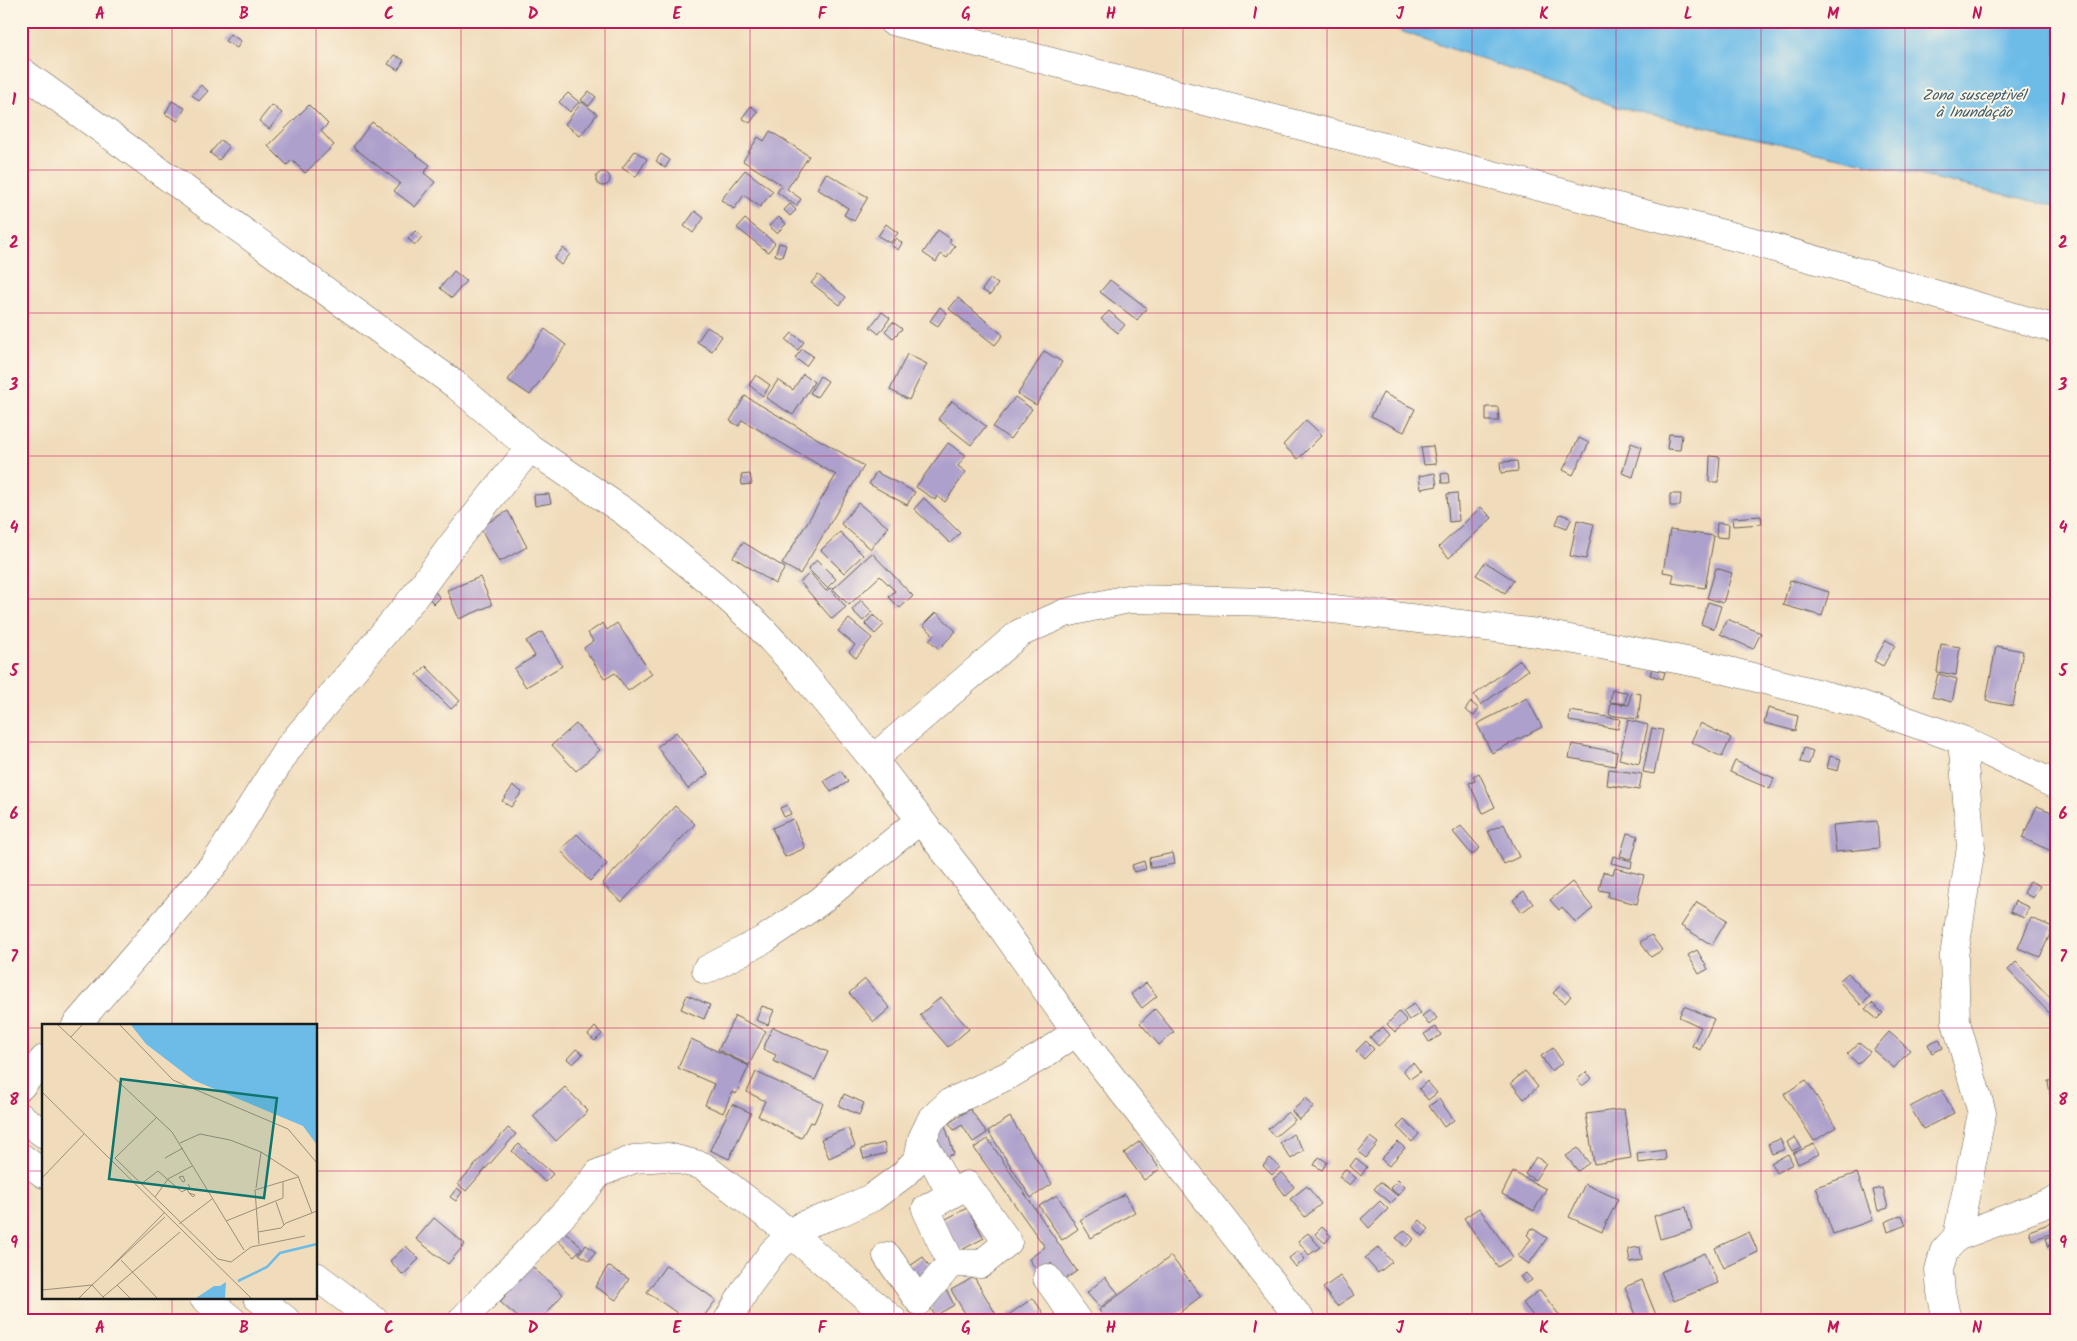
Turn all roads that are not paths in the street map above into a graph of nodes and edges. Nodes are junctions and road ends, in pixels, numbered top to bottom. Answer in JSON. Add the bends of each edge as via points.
{"nodes":[{"id":1,"x":892,"y":21,"type":"edge"},
{"id":2,"x":21,"y":71,"type":"edge"},
{"id":3,"x":2056,"y":328,"type":"edge"},
{"id":4,"x":530,"y":448,"type":"junction"},
{"id":5,"x":1962,"y":740,"type":"junction"},
{"id":6,"x":873,"y":759,"type":"junction"},
{"id":7,"x":2056,"y":785,"type":"edge"},
{"id":8,"x":920,"y":820,"type":"junction"},
{"id":9,"x":706,"y":970,"type":"dead end"},
{"id":10,"x":77,"y":1024,"type":"edge"},
{"id":11,"x":1076,"y":1032,"type":"junction"},
{"id":12,"x":42,"y":1064,"type":"edge"},
{"id":13,"x":21,"y":1086,"type":"edge"},
{"id":14,"x":21,"y":1117,"type":"edge"},
{"id":15,"x":42,"y":1133,"type":"edge"},
{"id":16,"x":922,"y":1139,"type":"junction"},
{"id":17,"x":21,"y":1157,"type":"edge"},
{"id":18,"x":42,"y":1173,"type":"edge"},
{"id":19,"x":951,"y":1194,"type":"junction"},
{"id":20,"x":2056,"y":1200,"type":"edge"},
{"id":21,"x":791,"y":1234,"type":"junction"},
{"id":22,"x":1957,"y":1237,"type":"junction"},
{"id":23,"x":887,"y":1256,"type":"dead end"},
{"id":24,"x":951,"y":1262,"type":"junction"},
{"id":25,"x":318,"y":1278,"type":"edge"},
{"id":26,"x":1047,"y":1278,"type":"dead end"},
{"id":27,"x":204,"y":1298,"type":"edge"},
{"id":28,"x":258,"y":1298,"type":"edge"},
{"id":29,"x":232,"y":1320,"type":"edge"},
{"id":30,"x":286,"y":1320,"type":"edge"},
{"id":31,"x":374,"y":1320,"type":"edge"},
{"id":32,"x":462,"y":1320,"type":"edge"},
{"id":33,"x":728,"y":1320,"type":"edge"},
{"id":34,"x":893,"y":1320,"type":"edge"},
{"id":35,"x":1077,"y":1320,"type":"edge"},
{"id":36,"x":1301,"y":1320,"type":"edge"},
{"id":37,"x":1948,"y":1320,"type":"edge"}],
"edges":[{"from":1,"to":3,"type":"street","via":[[1747,240]]},
{"from":2,"to":4,"type":"street","via":[[456,385]]},
{"from":4,"to":6,"type":"street","via":[[625,512],[715,586],[800,669]]},
{"from":4,"to":10,"type":"street","via":[[414,597],[289,747],[216,862]]},
{"from":5,"to":6,"type":"street","via":[[1856,703],[1697,663],[1538,632],[1274,602],[1128,599],[1065,613],[1020,633]]},
{"from":5,"to":7,"type":"street"},
{"from":5,"to":22,"type":"street","via":[[1971,847],[1954,956],[1956,1022],[1982,1113]]},
{"from":6,"to":8,"type":"street"},
{"from":8,"to":9,"type":"street","via":[[819,902],[765,939]]},
{"from":8,"to":11,"type":"street","via":[[978,894]]},
{"from":11,"to":16,"type":"street","via":[[1011,1074],[949,1103],[931,1120]]},
{"from":11,"to":36,"type":"street"},
{"from":12,"to":13,"type":"street"},
{"from":14,"to":15,"type":"street"},
{"from":16,"to":19,"type":"street"},
{"from":16,"to":21,"type":"street","via":[[918,1159],[903,1175],[872,1197],[803,1225]]},
{"from":17,"to":18,"type":"street"},
{"from":19,"to":24,"type":"street","via":[[926,1209]]},
{"from":19,"to":24,"type":"street","via":[[967,1185],[1008,1242],[981,1264]]},
{"from":20,"to":22,"type":"street"},
{"from":21,"to":32,"type":"street","via":[[703,1166],[668,1157],[634,1159],[600,1173]]},
{"from":21,"to":33,"type":"street","via":[[747,1287]]},
{"from":21,"to":34,"type":"street"},
{"from":22,"to":37,"type":"street","via":[[1944,1251],[1940,1270]]},
{"from":23,"to":24,"type":"street","via":[[919,1301]]},
{"from":25,"to":31,"type":"street"},
{"from":26,"to":35,"type":"street"},
{"from":27,"to":29,"type":"street"},
{"from":28,"to":30,"type":"street"}]}
